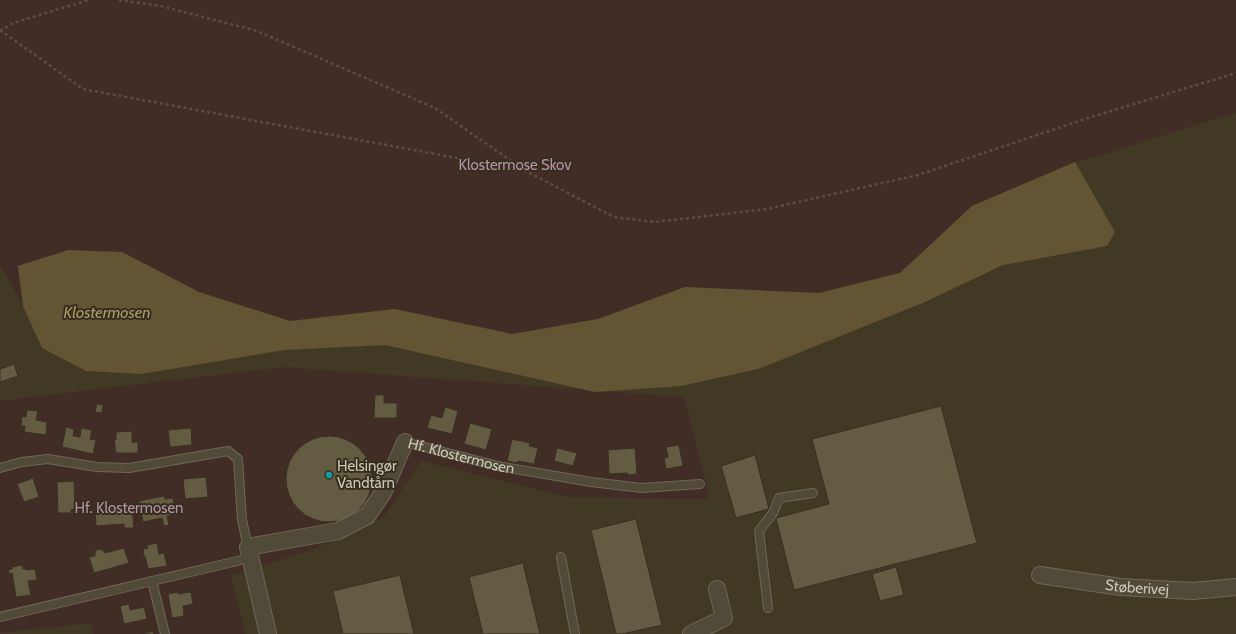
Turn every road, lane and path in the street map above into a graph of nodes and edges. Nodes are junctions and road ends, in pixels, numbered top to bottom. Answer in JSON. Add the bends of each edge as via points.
{"nodes":[{"id":1,"x":89,"y":0,"type":"edge"},
{"id":2,"x":119,"y":0,"type":"edge"},
{"id":3,"x":0,"y":30,"type":"edge"},
{"id":4,"x":1236,"y":73,"type":"edge"},
{"id":5,"x":524,"y":170,"type":"junction"},
{"id":6,"x":405,"y":442,"type":"joint"},
{"id":7,"x":0,"y":468,"type":"edge"},
{"id":8,"x":700,"y":484,"type":"dead end"},
{"id":9,"x":813,"y":493,"type":"dead end"},
{"id":10,"x":249,"y":552,"type":"junction"},
{"id":11,"x":561,"y":557,"type":"dead end"},
{"id":12,"x":1040,"y":575,"type":"dead end"},
{"id":13,"x":152,"y":581,"type":"junction"},
{"id":14,"x":1236,"y":587,"type":"edge"},
{"id":15,"x":717,"y":589,"type":"dead end"},
{"id":16,"x":768,"y":608,"type":"dead end"},
{"id":17,"x":0,"y":617,"type":"edge"},
{"id":18,"x":165,"y":634,"type":"edge"},
{"id":19,"x":268,"y":634,"type":"edge"},
{"id":20,"x":575,"y":634,"type":"edge"},
{"id":21,"x":691,"y":634,"type":"edge"}],
"edges":[{"from":1,"to":3,"type":"path","via":[[13,23]]},
{"from":2,"to":5,"type":"path","via":[[161,6],[257,32],[435,108]]},
{"from":3,"to":5,"type":"path","via":[[84,89]]},
{"from":4,"to":5,"type":"path","via":[[1091,117],[918,175],[767,209],[655,222],[614,216]]},
{"from":6,"to":8,"type":"lane","name":"Hf. Klostermosen","via":[[498,466],[591,482],[642,488]]},
{"from":6,"to":10,"type":"street","name":"Hf. Klostermosen","via":[[383,493],[367,516],[338,531]]},
{"from":7,"to":10,"type":"lane","via":[[48,459],[96,467],[129,468],[228,451],[238,459],[242,520]]},
{"from":9,"to":16,"type":"lane","via":[[779,498],[759,531]]},
{"from":10,"to":13,"type":"lane","name":"Hf. Klostermosen"},
{"from":10,"to":19,"type":"street"},
{"from":11,"to":20,"type":"lane"},
{"from":12,"to":14,"type":"street","name":"Støberivej","via":[[1120,587],[1194,591]]},
{"from":13,"to":17,"type":"lane","name":"Hf. Klostermosen"},
{"from":13,"to":18,"type":"lane"},
{"from":15,"to":21,"type":"street","via":[[724,618]]}]}
